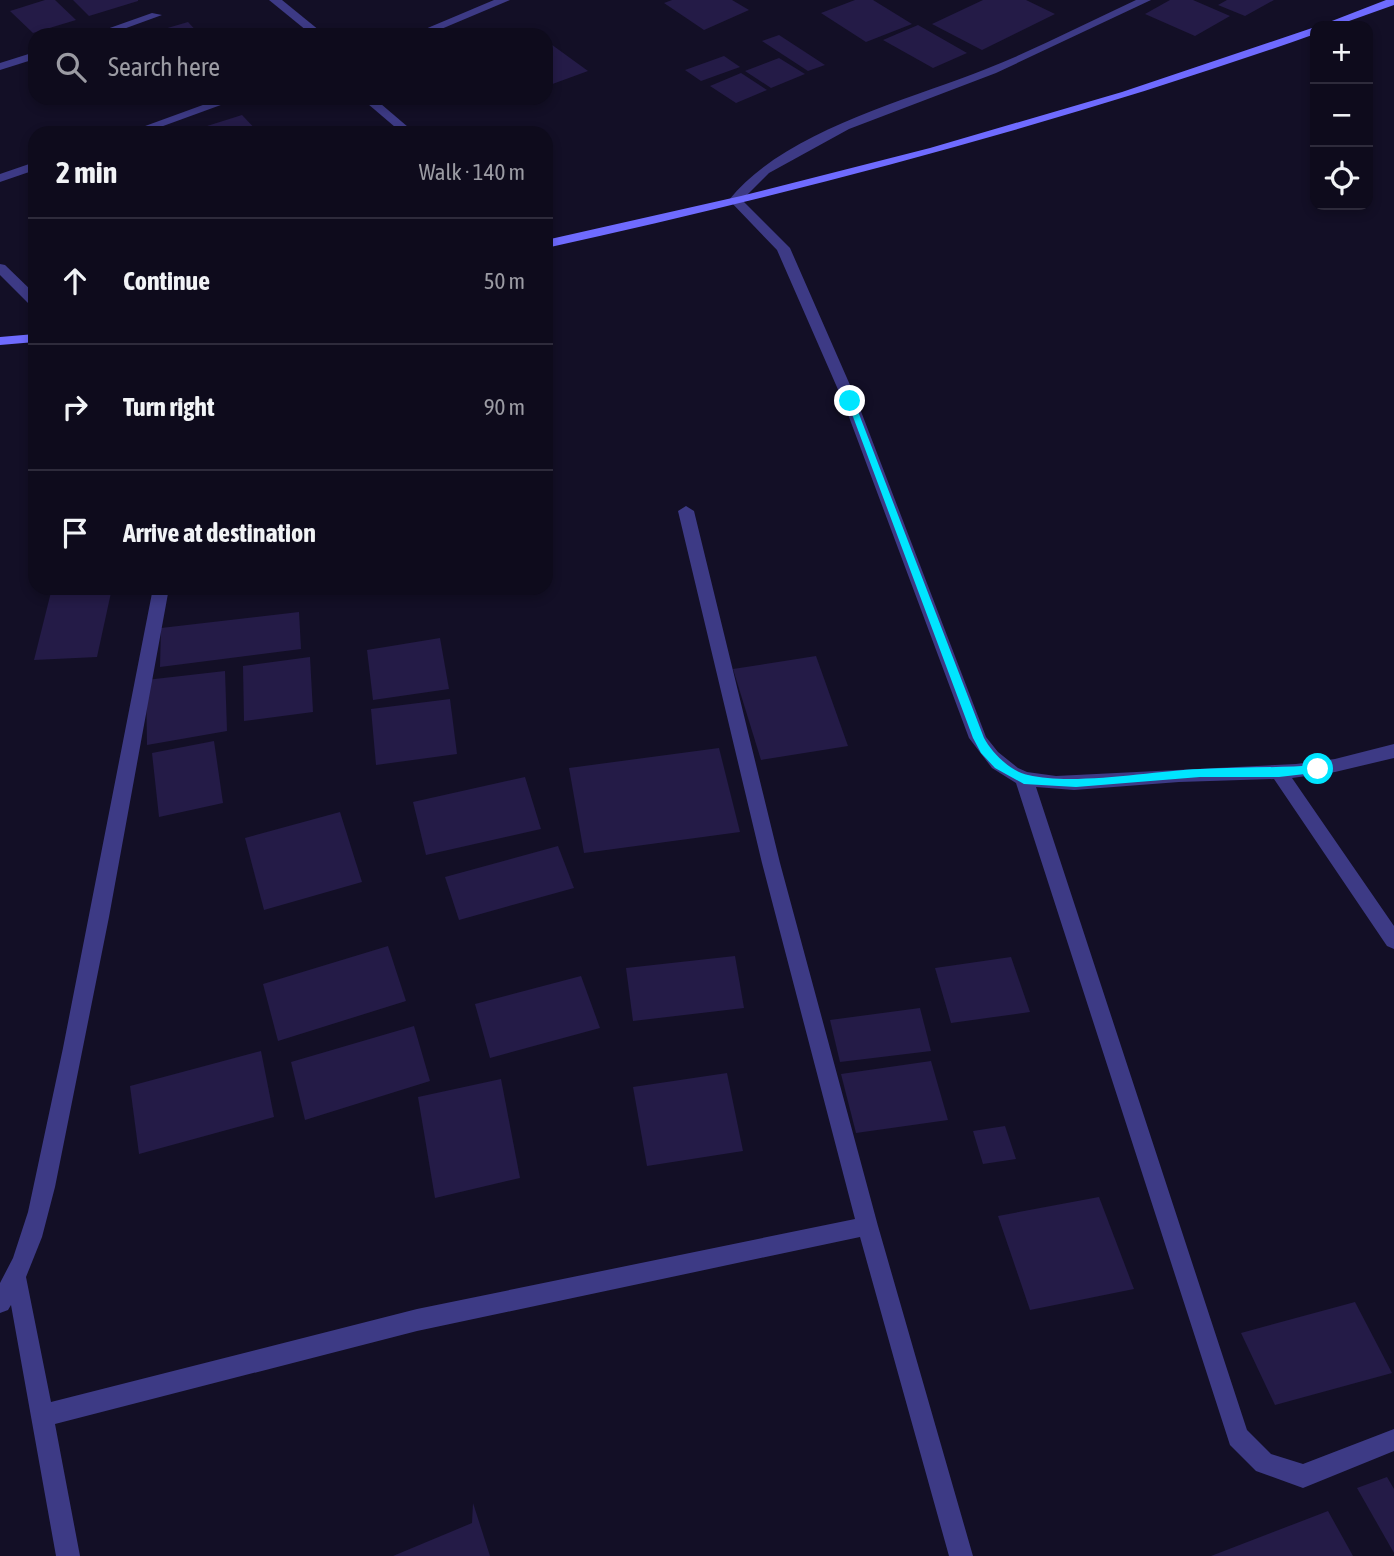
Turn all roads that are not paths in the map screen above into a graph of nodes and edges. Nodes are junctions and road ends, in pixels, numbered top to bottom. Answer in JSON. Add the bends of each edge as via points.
{"nodes":[{"id":1,"x":275,"y":0,"type":"edge"},
{"id":2,"x":503,"y":0,"type":"edge"},
{"id":3,"x":1145,"y":0,"type":"edge"},
{"id":4,"x":1394,"y":1,"type":"edge"},
{"id":5,"x":156,"y":15,"type":"dead end"},
{"id":6,"x":1339,"y":21,"type":"edge"},
{"id":7,"x":117,"y":28,"type":"edge"},
{"id":8,"x":310,"y":28,"type":"edge"},
{"id":9,"x":434,"y":28,"type":"edge"},
{"id":10,"x":1310,"y":32,"type":"edge"},
{"id":11,"x":28,"y":57,"type":"edge"},
{"id":12,"x":0,"y":67,"type":"edge"},
{"id":13,"x":214,"y":105,"type":"edge"},
{"id":14,"x":376,"y":105,"type":"edge"},
{"id":15,"x":154,"y":126,"type":"edge"},
{"id":16,"x":401,"y":126,"type":"edge"},
{"id":17,"x":28,"y":168,"type":"edge"},
{"id":18,"x":0,"y":178,"type":"edge"},
{"id":19,"x":735,"y":200,"type":"junction"},
{"id":20,"x":553,"y":242,"type":"edge"},
{"id":21,"x":0,"y":268,"type":"edge"},
{"id":22,"x":28,"y":295,"type":"edge"},
{"id":23,"x":28,"y":339,"type":"edge"},
{"id":24,"x":0,"y":341,"type":"edge"},
{"id":25,"x":686,"y":511,"type":"dead end"},
{"id":26,"x":160,"y":595,"type":"edge"},
{"id":27,"x":1394,"y":751,"type":"edge"},
{"id":28,"x":1279,"y":773,"type":"junction"},
{"id":29,"x":1024,"y":779,"type":"junction"},
{"id":30,"x":1394,"y":941,"type":"edge"},
{"id":31,"x":867,"y":1226,"type":"junction"},
{"id":32,"x":17,"y":1280,"type":"junction"},
{"id":33,"x":0,"y":1303,"type":"edge"},
{"id":34,"x":42,"y":1416,"type":"junction"},
{"id":35,"x":1394,"y":1440,"type":"edge"},
{"id":36,"x":68,"y":1556,"type":"edge"},
{"id":37,"x":961,"y":1556,"type":"edge"}],
"edges":[{"from":1,"to":8,"type":"street"},
{"from":2,"to":9,"type":"street"},
{"from":3,"to":19,"type":"street","via":[[992,71],[845,126],[765,170]]},
{"from":4,"to":6,"type":"main road"},
{"from":5,"to":7,"type":"street"},
{"from":10,"to":19,"type":"main road","via":[[1139,91],[976,139]]},
{"from":11,"to":12,"type":"street"},
{"from":13,"to":15,"type":"street"},
{"from":14,"to":16,"type":"street"},
{"from":17,"to":18,"type":"street"},
{"from":19,"to":20,"type":"main road"},
{"from":19,"to":29,"type":"street","via":[[783,248],[793,269],[859,424],[978,738],[999,765]]},
{"from":21,"to":22,"type":"street"},
{"from":23,"to":24,"type":"main road"},
{"from":25,"to":31,"type":"street","via":[[771,863]]},
{"from":26,"to":32,"type":"street","via":[[85,997]]},
{"from":27,"to":28,"type":"street"},
{"from":28,"to":29,"type":"street","via":[[1076,782]]},
{"from":28,"to":30,"type":"street"},
{"from":29,"to":35,"type":"street","via":[[1238,1437],[1264,1463],[1303,1476]]},
{"from":31,"to":34,"type":"street","via":[[417,1320]]},
{"from":31,"to":37,"type":"street"},
{"from":32,"to":33,"type":"street"},
{"from":32,"to":34,"type":"street"},
{"from":34,"to":36,"type":"street"}]}
